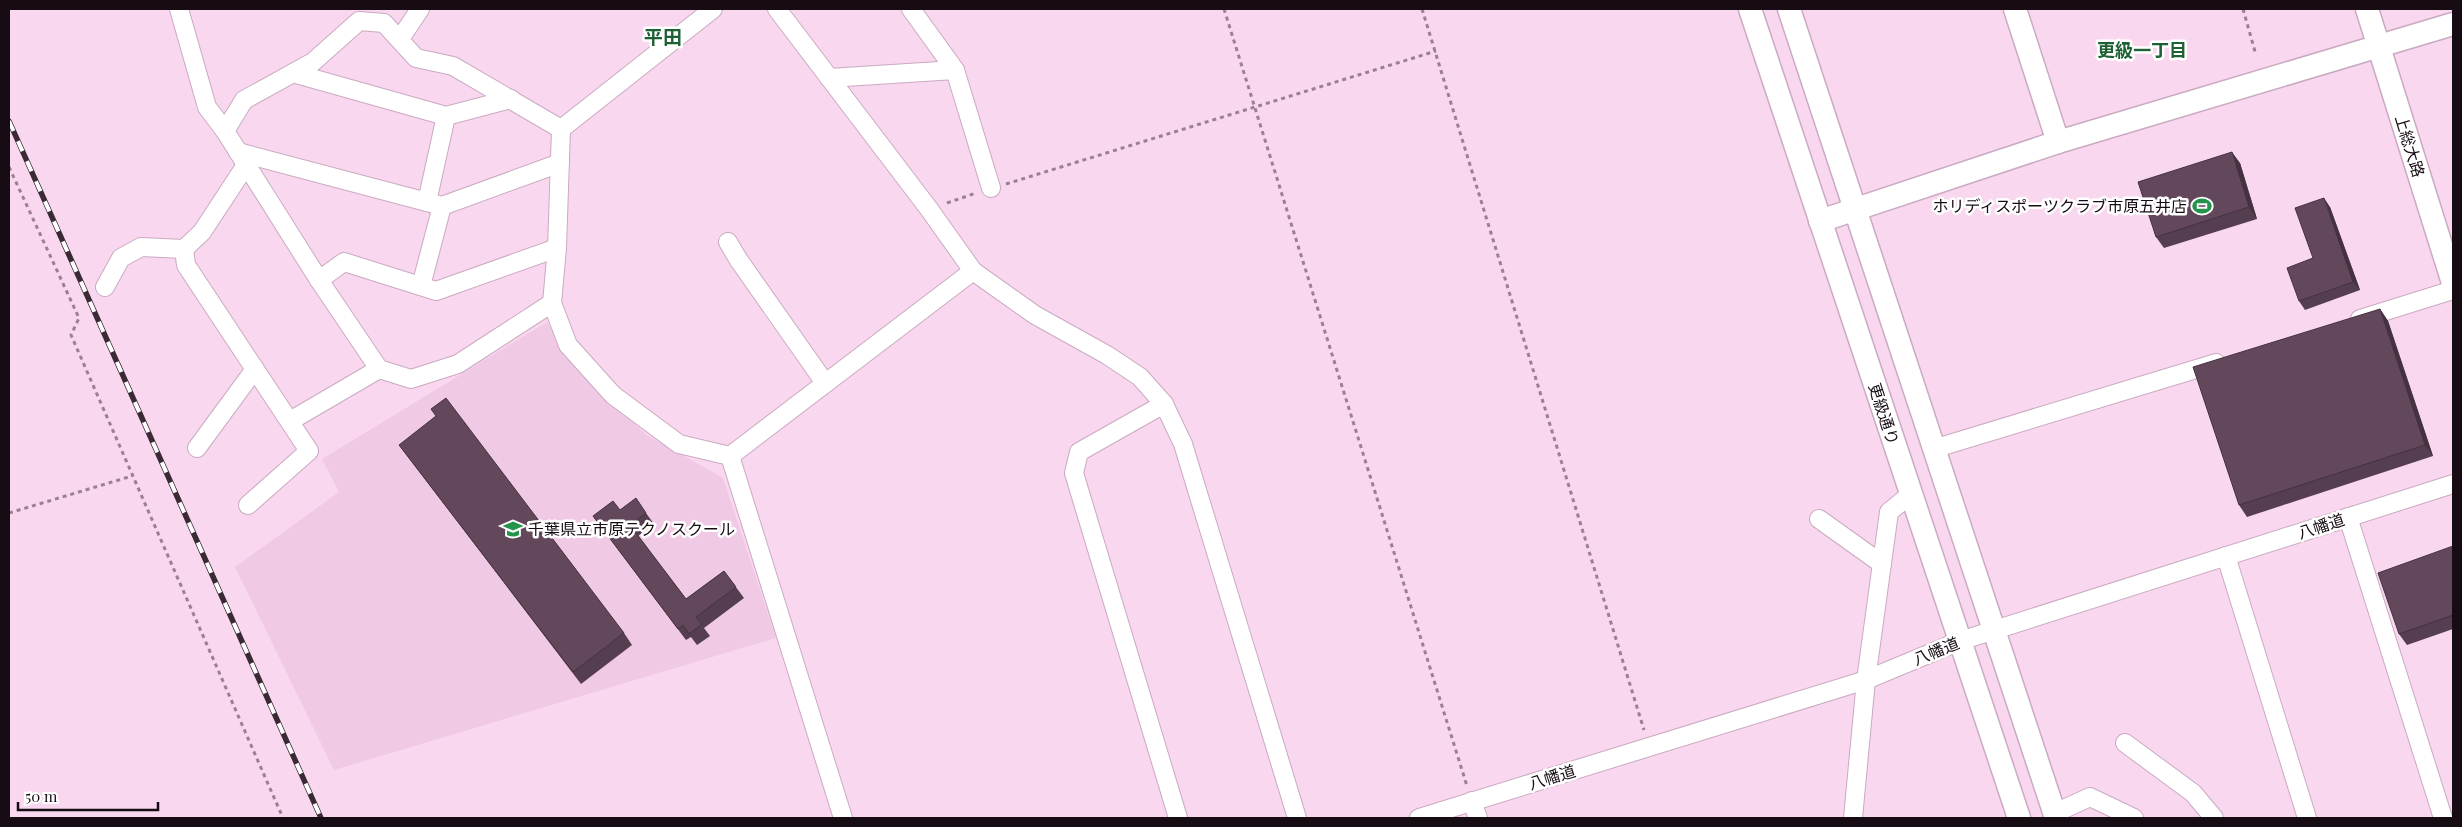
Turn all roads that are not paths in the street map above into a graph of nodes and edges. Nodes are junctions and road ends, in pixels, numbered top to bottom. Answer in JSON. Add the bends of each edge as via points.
{"nodes":[{"id":1,"x":178,"y":9,"type":"edge"},
{"id":2,"x":420,"y":9,"type":"edge"},
{"id":3,"x":713,"y":9,"type":"edge"},
{"id":4,"x":777,"y":9,"type":"edge"},
{"id":5,"x":912,"y":9,"type":"edge"},
{"id":6,"x":1750,"y":9,"type":"edge"},
{"id":7,"x":1789,"y":9,"type":"edge"},
{"id":8,"x":2015,"y":9,"type":"edge"},
{"id":9,"x":2367,"y":9,"type":"edge"},
{"id":10,"x":357,"y":15,"type":"edge"},
{"id":11,"x":2453,"y":24,"type":"edge"},
{"id":12,"x":400,"y":39,"type":"junction"},
{"id":13,"x":2379,"y":47,"type":"junction"},
{"id":14,"x":955,"y":70,"type":"junction"},
{"id":15,"x":293,"y":72,"type":"junction"},
{"id":16,"x":829,"y":78,"type":"junction"},
{"id":17,"x":511,"y":99,"type":"junction"},
{"id":18,"x":446,"y":116,"type":"junction"},
{"id":19,"x":561,"y":129,"type":"junction"},
{"id":20,"x":225,"y":131,"type":"junction"},
{"id":21,"x":2058,"y":142,"type":"junction"},
{"id":22,"x":242,"y":158,"type":"junction"},
{"id":23,"x":560,"y":163,"type":"junction"},
{"id":24,"x":991,"y":188,"type":"road end"},
{"id":25,"x":434,"y":204,"type":"junction"},
{"id":26,"x":1855,"y":209,"type":"junction"},
{"id":27,"x":1820,"y":221,"type":"junction"},
{"id":28,"x":728,"y":242,"type":"dead end"},
{"id":29,"x":557,"y":248,"type":"junction"},
{"id":30,"x":184,"y":249,"type":"junction"},
{"id":31,"x":973,"y":271,"type":"junction"},
{"id":32,"x":318,"y":280,"type":"junction"},
{"id":33,"x":2453,"y":283,"type":"edge"},
{"id":34,"x":420,"y":286,"type":"junction"},
{"id":35,"x":104,"y":287,"type":"dead end"},
{"id":36,"x":2453,"y":290,"type":"edge"},
{"id":37,"x":552,"y":302,"type":"junction"},
{"id":38,"x":2340,"y":325,"type":"edge"},
{"id":39,"x":2236,"y":357,"type":"edge"},
{"id":40,"x":255,"y":369,"type":"junction"},
{"id":41,"x":379,"y":369,"type":"junction"},
{"id":42,"x":825,"y":384,"type":"junction"},
{"id":43,"x":1164,"y":404,"type":"junction"},
{"id":44,"x":290,"y":421,"type":"junction"},
{"id":45,"x":197,"y":448,"type":"dead end"},
{"id":46,"x":1933,"y":449,"type":"junction"},
{"id":47,"x":730,"y":456,"type":"junction"},
{"id":48,"x":2453,"y":484,"type":"edge"},
{"id":49,"x":1911,"y":494,"type":"junction"},
{"id":50,"x":248,"y":505,"type":"dead end"},
{"id":51,"x":2348,"y":517,"type":"junction"},
{"id":52,"x":1818,"y":519,"type":"dead end"},
{"id":53,"x":2226,"y":556,"type":"junction"},
{"id":54,"x":1882,"y":564,"type":"junction"},
{"id":55,"x":1994,"y":630,"type":"junction"},
{"id":56,"x":1960,"y":641,"type":"junction"},
{"id":57,"x":1866,"y":680,"type":"junction"},
{"id":58,"x":2125,"y":743,"type":"dead end"},
{"id":59,"x":1472,"y":801,"type":"junction"},
{"id":60,"x":2056,"y":816,"type":"edge"},
{"id":61,"x":2210,"y":817,"type":"edge"},
{"id":62,"x":843,"y":818,"type":"edge"},
{"id":63,"x":1178,"y":818,"type":"edge"},
{"id":64,"x":1298,"y":818,"type":"edge"},
{"id":65,"x":1420,"y":818,"type":"edge"},
{"id":66,"x":1478,"y":818,"type":"edge"},
{"id":67,"x":1853,"y":818,"type":"edge"},
{"id":68,"x":2019,"y":818,"type":"edge"},
{"id":69,"x":2134,"y":818,"type":"edge"},
{"id":70,"x":2307,"y":818,"type":"edge"},
{"id":71,"x":2443,"y":818,"type":"edge"}],
"edges":[{"from":1,"to":20,"type":"street","via":[[208,107]]},
{"from":2,"to":12,"type":"street"},
{"from":3,"to":19,"type":"street"},
{"from":4,"to":16,"type":"street"},
{"from":5,"to":14,"type":"street"},
{"from":6,"to":27,"type":"street","name":"更級通り"},
{"from":7,"to":26,"type":"street"},
{"from":8,"to":21,"type":"street"},
{"from":9,"to":13,"type":"street","name":"上総大路"},
{"from":10,"to":12,"type":"street","via":[[384,23]]},
{"from":10,"to":15,"type":"street","via":[[313,62]]},
{"from":11,"to":13,"type":"street"},
{"from":12,"to":17,"type":"street","via":[[416,58],[453,66]]},
{"from":13,"to":21,"type":"street"},
{"from":13,"to":33,"type":"street","name":"上総大路"},
{"from":14,"to":16,"type":"street"},
{"from":14,"to":24,"type":"street"},
{"from":15,"to":18,"type":"street"},
{"from":15,"to":20,"type":"street","via":[[244,100]]},
{"from":16,"to":31,"type":"street"},
{"from":17,"to":18,"type":"street"},
{"from":17,"to":19,"type":"street"},
{"from":18,"to":25,"type":"street"},
{"from":19,"to":23,"type":"street"},
{"from":20,"to":22,"type":"street"},
{"from":21,"to":26,"type":"street"},
{"from":22,"to":25,"type":"street"},
{"from":22,"to":30,"type":"street","via":[[202,232]]},
{"from":22,"to":32,"type":"street"},
{"from":23,"to":25,"type":"street"},
{"from":23,"to":29,"type":"street"},
{"from":25,"to":34,"type":"street"},
{"from":26,"to":27,"type":"street"},
{"from":26,"to":46,"type":"street"},
{"from":27,"to":49,"type":"street","name":"更級通り"},
{"from":28,"to":42,"type":"street"},
{"from":29,"to":34,"type":"street","via":[[436,291]]},
{"from":29,"to":37,"type":"street"},
{"from":30,"to":35,"type":"street","via":[[141,247],[121,258]]},
{"from":30,"to":40,"type":"street","via":[[186,265]]},
{"from":31,"to":42,"type":"street"},
{"from":31,"to":43,"type":"street","via":[[1035,314],[1140,377]]},
{"from":32,"to":34,"type":"street","via":[[344,262]]},
{"from":32,"to":41,"type":"street"},
{"from":36,"to":38,"type":"street"},
{"from":37,"to":41,"type":"street","via":[[458,364],[412,379]]},
{"from":37,"to":47,"type":"street","via":[[568,345],[614,395],[679,444]]},
{"from":39,"to":46,"type":"street"},
{"from":40,"to":44,"type":"street"},
{"from":40,"to":45,"type":"street"},
{"from":41,"to":44,"type":"street"},
{"from":42,"to":47,"type":"street"},
{"from":43,"to":63,"type":"street","via":[[1079,452],[1074,473]]},
{"from":43,"to":64,"type":"street","via":[[1183,444]]},
{"from":44,"to":50,"type":"street","via":[[309,450]]},
{"from":46,"to":55,"type":"street"},
{"from":47,"to":62,"type":"street"},
{"from":48,"to":51,"type":"street","name":"八幡道"},
{"from":49,"to":54,"type":"street","via":[[1889,512]]},
{"from":49,"to":56,"type":"street","name":"更級通り"},
{"from":51,"to":53,"type":"street","name":"八幡道"},
{"from":51,"to":71,"type":"street"},
{"from":52,"to":54,"type":"street"},
{"from":53,"to":55,"type":"street","name":"八幡道"},
{"from":53,"to":70,"type":"street"},
{"from":54,"to":57,"type":"street"},
{"from":55,"to":56,"type":"street","name":"八幡道"},
{"from":55,"to":60,"type":"street"},
{"from":56,"to":57,"type":"street","name":"八幡道"},
{"from":56,"to":68,"type":"street","name":"更級通り"},
{"from":57,"to":59,"type":"street","name":"八幡道"},
{"from":57,"to":67,"type":"street"},
{"from":58,"to":61,"type":"street","via":[[2193,793]]},
{"from":59,"to":65,"type":"street","name":"八幡道"},
{"from":59,"to":66,"type":"street"},
{"from":60,"to":69,"type":"street","via":[[2090,797]]}]}
